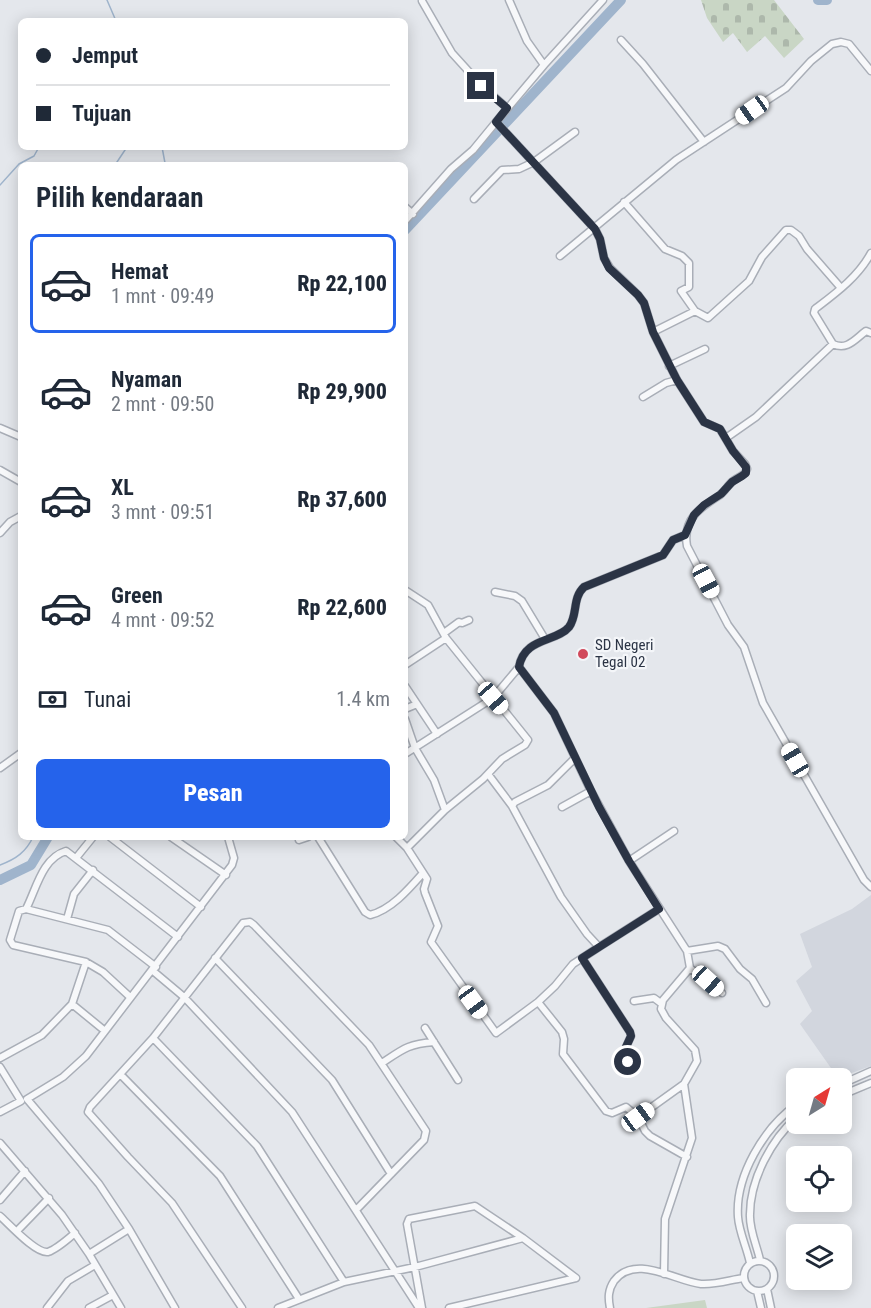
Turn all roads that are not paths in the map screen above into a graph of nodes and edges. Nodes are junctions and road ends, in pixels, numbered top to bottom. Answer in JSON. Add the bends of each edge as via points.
{"nodes":[{"id":1,"x":509,"y":0,"type":"edge"},
{"id":2,"x":603,"y":0,"type":"edge"},
{"id":3,"x":422,"y":1,"type":"edge"},
{"id":4,"x":621,"y":40,"type":"dead end"},
{"id":5,"x":544,"y":64,"type":"junction"},
{"id":6,"x":871,"y":71,"type":"edge"},
{"id":7,"x":507,"y":108,"type":"junction"},
{"id":8,"x":498,"y":124,"type":"junction"},
{"id":9,"x":575,"y":132,"type":"dead end"},
{"id":10,"x":704,"y":142,"type":"junction"},
{"id":11,"x":534,"y":162,"type":"junction"},
{"id":12,"x":474,"y":199,"type":"dead end"},
{"id":13,"x":624,"y":202,"type":"junction"},
{"id":14,"x":408,"y":209,"type":"edge"},
{"id":15,"x":413,"y":213,"type":"junction"},
{"id":16,"x":408,"y":218,"type":"edge"},
{"id":17,"x":595,"y":229,"type":"junction"},
{"id":18,"x":871,"y":254,"type":"edge"},
{"id":19,"x":560,"y":256,"type":"dead end"},
{"id":20,"x":842,"y":288,"type":"junction"},
{"id":21,"x":695,"y":311,"type":"junction"},
{"id":22,"x":653,"y":332,"type":"junction"},
{"id":23,"x":871,"y":333,"type":"edge"},
{"id":24,"x":833,"y":344,"type":"junction"},
{"id":25,"x":705,"y":349,"type":"dead end"},
{"id":26,"x":669,"y":366,"type":"junction"},
{"id":27,"x":677,"y":380,"type":"junction"},
{"id":28,"x":643,"y":397,"type":"dead end"},
{"id":29,"x":0,"y":428,"type":"edge"},
{"id":30,"x":18,"y":436,"type":"edge"},
{"id":31,"x":726,"y":438,"type":"junction"},
{"id":32,"x":0,"y":471,"type":"edge"},
{"id":33,"x":18,"y":480,"type":"edge"},
{"id":34,"x":18,"y":518,"type":"edge"},
{"id":35,"x":0,"y":533,"type":"edge"},
{"id":36,"x":685,"y":535,"type":"junction"},
{"id":37,"x":408,"y":592,"type":"edge"},
{"id":38,"x":495,"y":592,"type":"dead end"},
{"id":39,"x":469,"y":620,"type":"dead end"},
{"id":40,"x":445,"y":636,"type":"junction"},
{"id":41,"x":545,"y":639,"type":"junction"},
{"id":42,"x":408,"y":662,"type":"edge"},
{"id":43,"x":519,"y":667,"type":"junction"},
{"id":44,"x":408,"y":690,"type":"edge"},
{"id":45,"x":493,"y":698,"type":"junction"},
{"id":46,"x":417,"y":704,"type":"junction"},
{"id":47,"x":408,"y":708,"type":"edge"},
{"id":48,"x":408,"y":728,"type":"edge"},
{"id":49,"x":437,"y":734,"type":"junction"},
{"id":50,"x":415,"y":748,"type":"junction"},
{"id":51,"x":408,"y":752,"type":"edge"},
{"id":52,"x":18,"y":755,"type":"edge"},
{"id":53,"x":575,"y":758,"type":"junction"},
{"id":54,"x":0,"y":768,"type":"edge"},
{"id":55,"x":488,"y":774,"type":"junction"},
{"id":56,"x":591,"y":791,"type":"junction"},
{"id":57,"x":512,"y":806,"type":"junction"},
{"id":58,"x":562,"y":807,"type":"dead end"},
{"id":59,"x":445,"y":810,"type":"junction"},
{"id":60,"x":674,"y":831,"type":"dead end"},
{"id":61,"x":91,"y":840,"type":"edge"},
{"id":62,"x":114,"y":840,"type":"edge"},
{"id":63,"x":175,"y":840,"type":"edge"},
{"id":64,"x":229,"y":840,"type":"edge"},
{"id":65,"x":320,"y":840,"type":"edge"},
{"id":66,"x":399,"y":840,"type":"edge"},
{"id":67,"x":407,"y":848,"type":"junction"},
{"id":68,"x":76,"y":858,"type":"junction"},
{"id":69,"x":629,"y":861,"type":"junction"},
{"id":70,"x":93,"y":870,"type":"junction"},
{"id":71,"x":423,"y":873,"type":"junction"},
{"id":72,"x":226,"y":875,"type":"junction"},
{"id":73,"x":871,"y":887,"type":"edge"},
{"id":74,"x":201,"y":908,"type":"junction"},
{"id":75,"x":26,"y":909,"type":"junction"},
{"id":76,"x":659,"y":909,"type":"junction"},
{"id":77,"x":67,"y":919,"type":"junction"},
{"id":78,"x":178,"y":937,"type":"junction"},
{"id":79,"x":599,"y":947,"type":"junction"},
{"id":80,"x":687,"y":951,"type":"junction"},
{"id":81,"x":215,"y":958,"type":"junction"},
{"id":82,"x":582,"y":958,"type":"junction"},
{"id":83,"x":86,"y":962,"type":"junction"},
{"id":84,"x":690,"y":968,"type":"junction"},
{"id":85,"x":155,"y":969,"type":"junction"},
{"id":86,"x":722,"y":993,"type":"dead end"},
{"id":87,"x":130,"y":997,"type":"junction"},
{"id":88,"x":184,"y":997,"type":"junction"},
{"id":89,"x":634,"y":1001,"type":"dead end"},
{"id":90,"x":538,"y":1002,"type":"junction"},
{"id":91,"x":766,"y":1003,"type":"dead end"},
{"id":92,"x":72,"y":1004,"type":"junction"},
{"id":93,"x":662,"y":1004,"type":"junction"},
{"id":94,"x":425,"y":1028,"type":"dead end"},
{"id":95,"x":105,"y":1031,"type":"junction"},
{"id":96,"x":153,"y":1038,"type":"junction"},
{"id":97,"x":434,"y":1042,"type":"junction"},
{"id":98,"x":0,"y":1058,"type":"edge"},
{"id":99,"x":382,"y":1063,"type":"junction"},
{"id":100,"x":0,"y":1067,"type":"edge"},
{"id":101,"x":871,"y":1071,"type":"edge"},
{"id":102,"x":628,"y":1073,"type":"dead end"},
{"id":103,"x":121,"y":1075,"type":"junction"},
{"id":104,"x":458,"y":1080,"type":"dead end"},
{"id":105,"x":852,"y":1080,"type":"edge"},
{"id":106,"x":871,"y":1083,"type":"edge"},
{"id":107,"x":684,"y":1084,"type":"junction"},
{"id":108,"x":852,"y":1091,"type":"edge"},
{"id":109,"x":24,"y":1100,"type":"junction"},
{"id":110,"x":0,"y":1112,"type":"edge"},
{"id":111,"x":786,"y":1113,"type":"edge"},
{"id":112,"x":638,"y":1117,"type":"junction"},
{"id":113,"x":786,"y":1130,"type":"edge"},
{"id":114,"x":1,"y":1146,"type":"edge"},
{"id":115,"x":687,"y":1157,"type":"junction"},
{"id":116,"x":25,"y":1171,"type":"junction"},
{"id":117,"x":391,"y":1174,"type":"junction"},
{"id":118,"x":49,"y":1198,"type":"junction"},
{"id":119,"x":0,"y":1200,"type":"edge"},
{"id":120,"x":356,"y":1210,"type":"junction"},
{"id":121,"x":0,"y":1216,"type":"edge"},
{"id":122,"x":129,"y":1229,"type":"junction"},
{"id":123,"x":17,"y":1231,"type":"junction"},
{"id":124,"x":75,"y":1233,"type":"junction"},
{"id":125,"x":523,"y":1238,"type":"junction"},
{"id":126,"x":89,"y":1254,"type":"junction"},
{"id":127,"x":760,"y":1260,"type":"junction"},
{"id":128,"x":750,"y":1263,"type":"junction"},
{"id":129,"x":95,"y":1265,"type":"junction"},
{"id":130,"x":415,"y":1267,"type":"junction"},
{"id":131,"x":395,"y":1271,"type":"junction"},
{"id":132,"x":664,"y":1274,"type":"junction"},
{"id":133,"x":743,"y":1278,"type":"junction"},
{"id":134,"x":345,"y":1282,"type":"junction"},
{"id":135,"x":767,"y":1289,"type":"junction"},
{"id":136,"x":757,"y":1291,"type":"junction"},
{"id":137,"x":113,"y":1295,"type":"junction"},
{"id":138,"x":299,"y":1299,"type":"junction"},
{"id":139,"x":47,"y":1308,"type":"edge"},
{"id":140,"x":89,"y":1308,"type":"edge"},
{"id":141,"x":121,"y":1308,"type":"edge"},
{"id":142,"x":175,"y":1308,"type":"edge"},
{"id":143,"x":242,"y":1308,"type":"edge"},
{"id":144,"x":278,"y":1308,"type":"edge"},
{"id":145,"x":421,"y":1308,"type":"edge"},
{"id":146,"x":449,"y":1308,"type":"edge"},
{"id":147,"x":610,"y":1308,"type":"edge"},
{"id":148,"x":760,"y":1308,"type":"edge"},
{"id":149,"x":771,"y":1308,"type":"edge"}],
"edges":[{"from":1,"to":5,"type":"street","via":[[527,41]]},
{"from":2,"to":5,"type":"street"},
{"from":3,"to":7,"type":"street","via":[[452,53]]},
{"from":4,"to":10,"type":"street"},
{"from":5,"to":7,"type":"street"},
{"from":6,"to":10,"type":"street","via":[[849,44],[832,44],[786,88]]},
{"from":7,"to":8,"type":"street"},
{"from":8,"to":11,"type":"street"},
{"from":8,"to":15,"type":"street"},
{"from":9,"to":11,"type":"street"},
{"from":10,"to":13,"type":"street"},
{"from":11,"to":12,"type":"street","via":[[519,169],[502,170]]},
{"from":11,"to":17,"type":"street"},
{"from":13,"to":17,"type":"street"},
{"from":13,"to":21,"type":"street","via":[[665,249],[689,263],[689,287],[681,291]]},
{"from":14,"to":15,"type":"street"},
{"from":15,"to":16,"type":"street"},
{"from":17,"to":19,"type":"street"},
{"from":17,"to":22,"type":"street","via":[[606,262],[641,298]]},
{"from":18,"to":20,"type":"street"},
{"from":20,"to":21,"type":"street","via":[[799,236],[786,230],[762,256],[749,281],[711,317]]},
{"from":20,"to":24,"type":"street","via":[[814,311]]},
{"from":21,"to":22,"type":"street"},
{"from":22,"to":26,"type":"street"},
{"from":23,"to":24,"type":"street","via":[[866,332],[842,347]]},
{"from":24,"to":31,"type":"street","via":[[756,417]]},
{"from":25,"to":26,"type":"street"},
{"from":26,"to":27,"type":"street"},
{"from":27,"to":28,"type":"street"},
{"from":27,"to":31,"type":"street","via":[[704,422],[720,429]]},
{"from":29,"to":30,"type":"street"},
{"from":31,"to":36,"type":"street","via":[[745,464],[746,473],[694,515]]},
{"from":32,"to":33,"type":"street"},
{"from":34,"to":35,"type":"street"},
{"from":36,"to":41,"type":"street","via":[[673,540],[663,555],[584,587],[577,595],[570,626]]},
{"from":36,"to":73,"type":"street","via":[[728,625],[744,647],[763,703]]},
{"from":37,"to":40,"type":"street","via":[[428,606]]},
{"from":38,"to":41,"type":"street","via":[[522,601]]},
{"from":39,"to":40,"type":"street","via":[[459,622]]},
{"from":40,"to":42,"type":"street"},
{"from":40,"to":45,"type":"street"},
{"from":41,"to":43,"type":"street","via":[[526,652]]},
{"from":43,"to":45,"type":"street"},
{"from":43,"to":53,"type":"street","via":[[554,713]]},
{"from":44,"to":46,"type":"street"},
{"from":45,"to":49,"type":"street"},
{"from":45,"to":55,"type":"street","via":[[528,740]]},
{"from":46,"to":47,"type":"street"},
{"from":46,"to":49,"type":"street"},
{"from":48,"to":50,"type":"street"},
{"from":49,"to":50,"type":"street"},
{"from":50,"to":51,"type":"street"},
{"from":50,"to":59,"type":"street","via":[[435,780]]},
{"from":52,"to":54,"type":"street"},
{"from":53,"to":56,"type":"street"},
{"from":53,"to":57,"type":"street","via":[[548,784]]},
{"from":55,"to":57,"type":"street"},
{"from":55,"to":59,"type":"street"},
{"from":56,"to":58,"type":"street"},
{"from":56,"to":69,"type":"street"},
{"from":57,"to":79,"type":"street","via":[[561,897]]},
{"from":59,"to":67,"type":"street"},
{"from":60,"to":69,"type":"street"},
{"from":61,"to":68,"type":"street"},
{"from":62,"to":74,"type":"street"},
{"from":63,"to":72,"type":"street"},
{"from":64,"to":72,"type":"street","via":[[234,858]]},
{"from":65,"to":71,"type":"street","via":[[370,915],[403,895]]},
{"from":66,"to":67,"type":"street"},
{"from":67,"to":71,"type":"street"},
{"from":68,"to":70,"type":"street"},
{"from":68,"to":75,"type":"street","via":[[63,852],[49,864]]},
{"from":69,"to":76,"type":"street"},
{"from":70,"to":77,"type":"street","via":[[74,894]]},
{"from":70,"to":78,"type":"street"},
{"from":71,"to":90,"type":"street","via":[[427,879],[425,893],[438,926],[431,942],[495,1034]]},
{"from":72,"to":74,"type":"street"},
{"from":74,"to":78,"type":"street"},
{"from":75,"to":77,"type":"street"},
{"from":75,"to":83,"type":"street","via":[[17,915],[10,940],[13,945]]},
{"from":76,"to":79,"type":"street"},
{"from":76,"to":80,"type":"street"},
{"from":77,"to":85,"type":"street","via":[[108,930]]},
{"from":78,"to":85,"type":"street"},
{"from":79,"to":82,"type":"street"},
{"from":80,"to":84,"type":"street"},
{"from":80,"to":91,"type":"street","via":[[718,946],[725,949],[752,979]]},
{"from":81,"to":88,"type":"street"},
{"from":81,"to":99,"type":"street","via":[[243,923],[250,922]]},
{"from":81,"to":117,"type":"street","via":[[332,1080]]},
{"from":82,"to":90,"type":"street"},
{"from":82,"to":102,"type":"street","via":[[630,1032],[626,1047]]},
{"from":83,"to":87,"type":"street"},
{"from":83,"to":92,"type":"street"},
{"from":84,"to":86,"type":"street"},
{"from":84,"to":93,"type":"street"},
{"from":85,"to":87,"type":"street"},
{"from":85,"to":88,"type":"street"},
{"from":87,"to":95,"type":"street"},
{"from":88,"to":96,"type":"street"},
{"from":88,"to":120,"type":"street","via":[[292,1112]]},
{"from":89,"to":93,"type":"street","via":[[654,998]]},
{"from":90,"to":112,"type":"street","via":[[562,1032],[562,1054],[606,1111],[612,1113],[626,1107]]},
{"from":92,"to":95,"type":"street"},
{"from":92,"to":98,"type":"street","via":[[42,1035]]},
{"from":93,"to":107,"type":"street","via":[[662,1013],[697,1056]]},
{"from":94,"to":97,"type":"street"},
{"from":95,"to":109,"type":"street","via":[[74,1070]]},
{"from":96,"to":103,"type":"street"},
{"from":96,"to":134,"type":"street","via":[[257,1146]]},
{"from":97,"to":99,"type":"street","via":[[406,1046]]},
{"from":97,"to":104,"type":"street"},
{"from":99,"to":117,"type":"street","via":[[426,1131],[424,1140]]},
{"from":100,"to":109,"type":"street"},
{"from":101,"to":105,"type":"street"},
{"from":103,"to":138,"type":"street","via":[[220,1176]]},
{"from":103,"to":143,"type":"street","via":[[88,1112],[172,1203]]},
{"from":106,"to":108,"type":"street"},
{"from":107,"to":112,"type":"street"},
{"from":107,"to":115,"type":"street","via":[[692,1131]]},
{"from":109,"to":110,"type":"street"},
{"from":109,"to":122,"type":"street","via":[[99,1184]]},
{"from":111,"to":128,"type":"street","via":[[765,1137],[740,1190],[738,1218]]},
{"from":112,"to":115,"type":"street","via":[[650,1136]]},
{"from":113,"to":127,"type":"street","via":[[773,1145],[753,1192],[749,1215]]},
{"from":114,"to":116,"type":"street"},
{"from":115,"to":132,"type":"street","via":[[665,1219]]},
{"from":116,"to":118,"type":"street"},
{"from":116,"to":119,"type":"street"},
{"from":117,"to":120,"type":"street"},
{"from":118,"to":123,"type":"street"},
{"from":118,"to":124,"type":"street"},
{"from":120,"to":131,"type":"street"},
{"from":121,"to":123,"type":"street"},
{"from":122,"to":126,"type":"street"},
{"from":122,"to":142,"type":"street"},
{"from":123,"to":124,"type":"street","via":[[46,1252]]},
{"from":124,"to":126,"type":"street"},
{"from":125,"to":130,"type":"street"},
{"from":125,"to":130,"type":"street","via":[[476,1206],[409,1219]]},
{"from":125,"to":146,"type":"street","via":[[576,1278]]},
{"from":126,"to":129,"type":"street"},
{"from":127,"to":128,"type":"street"},
{"from":127,"to":135,"type":"street","via":[[774,1272],[772,1285]]},
{"from":128,"to":133,"type":"street"},
{"from":129,"to":137,"type":"street"},
{"from":129,"to":139,"type":"street","via":[[68,1281]]},
{"from":130,"to":131,"type":"street"},
{"from":130,"to":145,"type":"street"},
{"from":131,"to":134,"type":"street"},
{"from":131,"to":145,"type":"street"},
{"from":132,"to":133,"type":"street","via":[[701,1283]]},
{"from":132,"to":147,"type":"street","via":[[635,1268],[623,1273],[611,1286]]},
{"from":133,"to":136,"type":"street","via":[[746,1285]]},
{"from":134,"to":138,"type":"street"},
{"from":135,"to":136,"type":"street"},
{"from":135,"to":149,"type":"street"},
{"from":136,"to":148,"type":"street"},
{"from":137,"to":140,"type":"street"},
{"from":137,"to":141,"type":"street"},
{"from":138,"to":144,"type":"street"}]}
